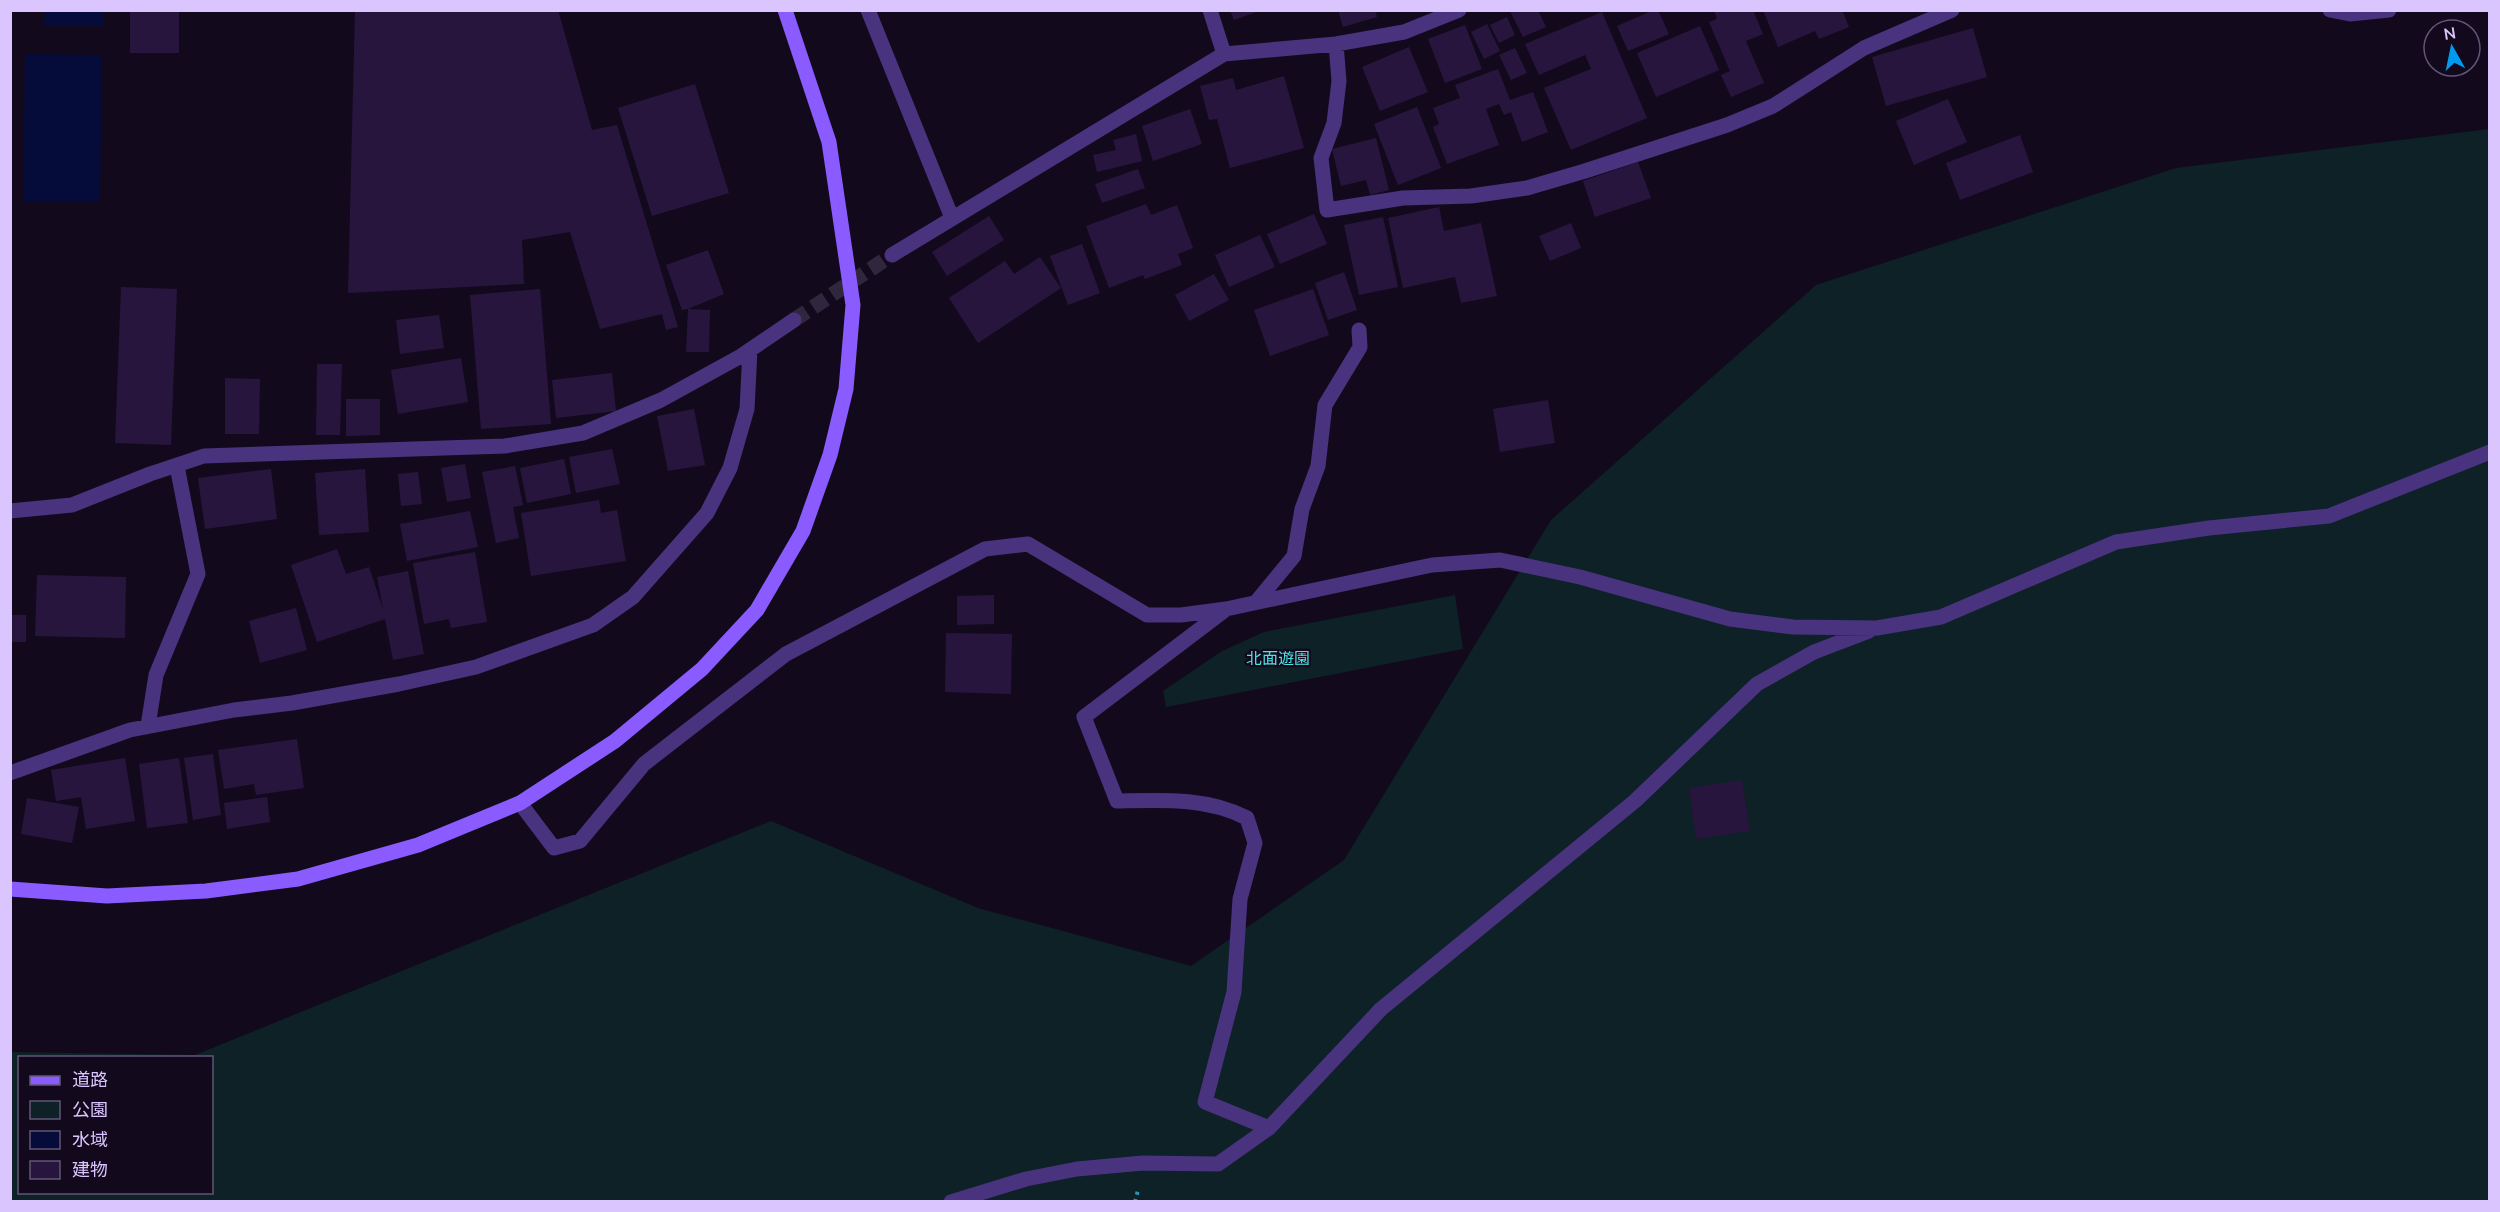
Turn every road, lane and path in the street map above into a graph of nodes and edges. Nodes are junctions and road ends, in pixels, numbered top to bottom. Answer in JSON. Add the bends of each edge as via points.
{"nodes":[{"id":1,"x":785,"y":10,"type":"edge"},
{"id":2,"x":868,"y":10,"type":"edge"},
{"id":3,"x":1210,"y":10,"type":"edge"},
{"id":4,"x":1459,"y":10,"type":"edge"},
{"id":5,"x":1952,"y":10,"type":"edge"},
{"id":6,"x":2330,"y":10,"type":"edge"},
{"id":7,"x":2389,"y":10,"type":"edge"},
{"id":8,"x":1336,"y":44,"type":"junction"},
{"id":9,"x":1224,"y":54,"type":"junction"},
{"id":10,"x":952,"y":218,"type":"junction"},
{"id":11,"x":892,"y":255,"type":"tunnel mouth"},
{"id":12,"x":794,"y":320,"type":"tunnel mouth"},
{"id":13,"x":1359,"y":330,"type":"dead end"},
{"id":14,"x":750,"y":350,"type":"junction"},
{"id":15,"x":2490,"y":452,"type":"edge"},
{"id":16,"x":177,"y":465,"type":"junction"},
{"id":17,"x":10,"y":511,"type":"edge"},
{"id":18,"x":1257,"y":601,"type":"junction"},
{"id":19,"x":1226,"y":609,"type":"junction"},
{"id":20,"x":1877,"y":627,"type":"junction"},
{"id":21,"x":148,"y":726,"type":"junction"},
{"id":22,"x":10,"y":773,"type":"edge"},
{"id":23,"x":520,"y":803,"type":"junction"},
{"id":24,"x":10,"y":889,"type":"edge"},
{"id":25,"x":1269,"y":1128,"type":"junction"},
{"id":26,"x":951,"y":1202,"type":"edge"}],
"edges":[{"from":1,"to":23,"type":"street","via":[[829,142],[853,304],[846,388],[830,455],[803,531],[757,610],[702,669],[615,741]]},
{"from":2,"to":10,"type":"street"},
{"from":3,"to":9,"type":"street"},
{"from":4,"to":8,"type":"street","via":[[1404,32]]},
{"from":5,"to":8,"type":"street","via":[[1864,48],[1773,106],[1585,171],[1527,188],[1471,196],[1403,198],[1327,210],[1322,158],[1334,123],[1339,81]]},
{"from":6,"to":7,"type":"street","via":[[2350,14]]},
{"from":8,"to":9,"type":"street"},
{"from":9,"to":10,"type":"street"},
{"from":10,"to":11,"type":"street"},
{"from":12,"to":14,"type":"street"},
{"from":13,"to":18,"type":"street","via":[[1360,347],[1325,405],[1318,466],[1302,509],[1294,556]]},
{"from":14,"to":16,"type":"street","via":[[662,400],[584,433],[505,446],[204,456]]},
{"from":14,"to":21,"type":"street","via":[[747,409],[730,468],[707,513],[633,597],[593,625],[465,670]]},
{"from":15,"to":20,"type":"street","via":[[2330,516],[2116,542],[1941,617]]},
{"from":16,"to":17,"type":"street","via":[[72,505]]},
{"from":16,"to":21,"type":"street","via":[[198,574],[156,675]]},
{"from":18,"to":19,"type":"street"},
{"from":18,"to":20,"type":"street","via":[[1431,565],[1500,560],[1580,577],[1730,619],[1793,627]]},
{"from":19,"to":23,"type":"street","via":[[1147,615],[1028,544],[985,549],[786,654],[644,764],[580,841],[554,848]]},
{"from":19,"to":25,"type":"street","via":[[1084,717],[1117,801],[1174,799],[1227,808],[1247,818],[1255,843],[1240,899],[1234,992],[1205,1102]]},
{"from":20,"to":25,"type":"street","via":[[1814,652],[1757,684],[1635,801],[1381,1009]]},
{"from":21,"to":22,"type":"street"},
{"from":23,"to":24,"type":"street","via":[[418,845],[298,879],[206,891],[107,896]]},
{"from":25,"to":26,"type":"street","via":[[1218,1164],[1143,1163],[1077,1170],[1026,1179]]}]}
